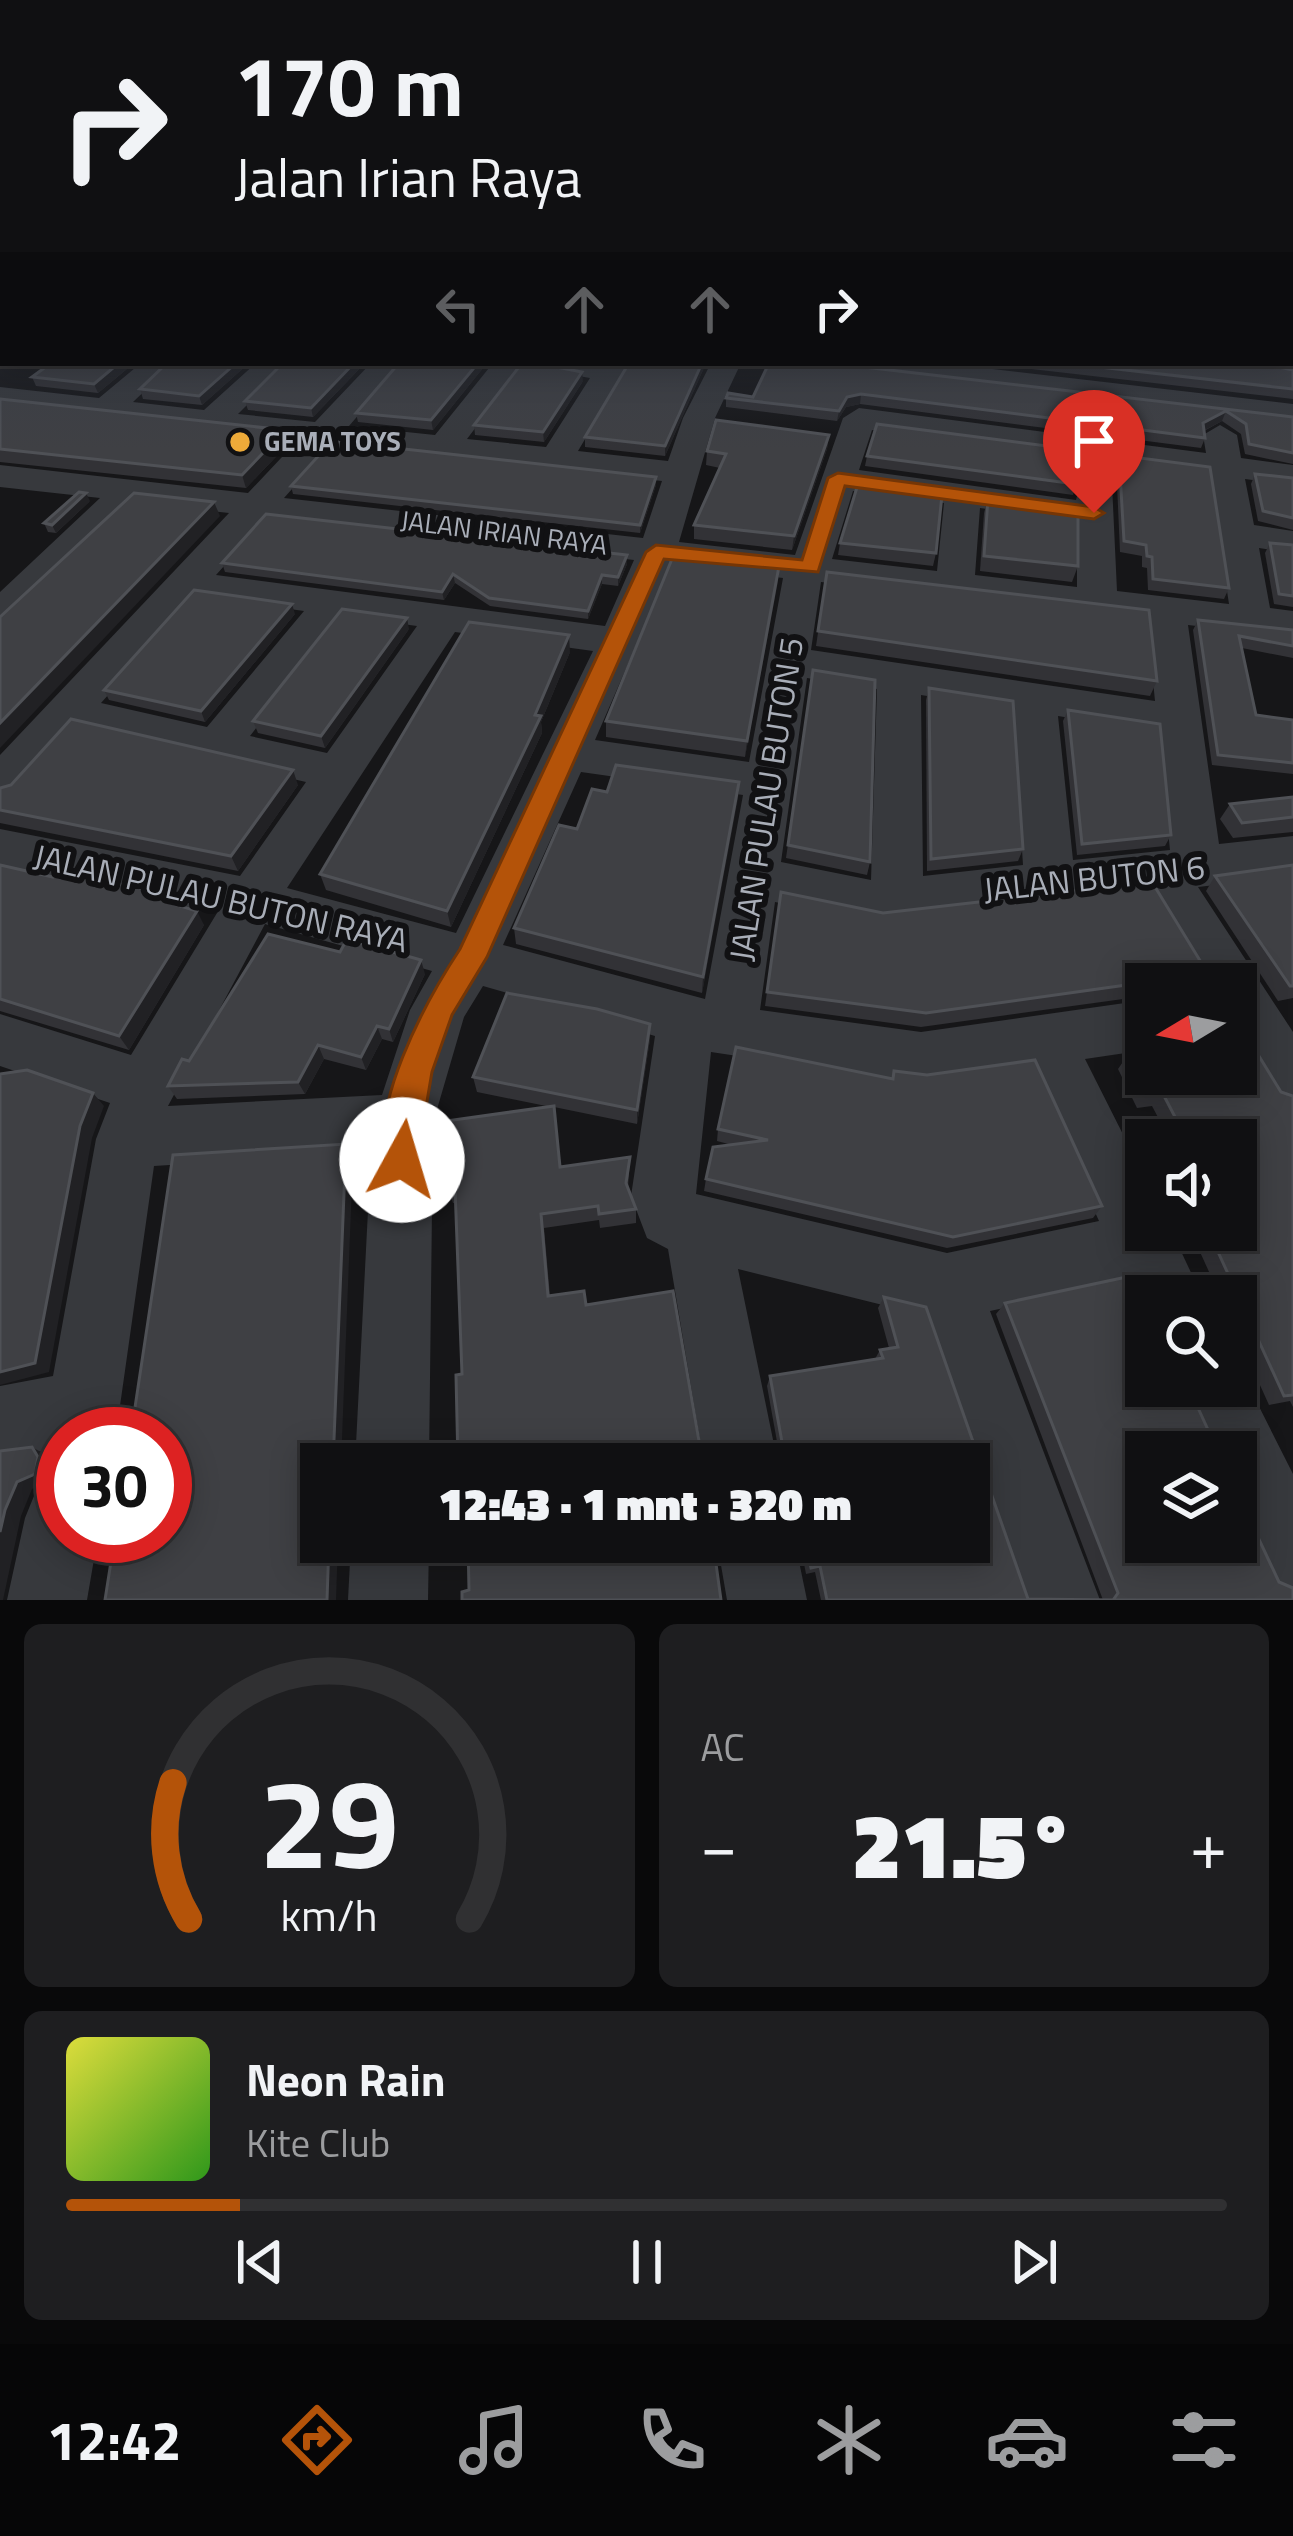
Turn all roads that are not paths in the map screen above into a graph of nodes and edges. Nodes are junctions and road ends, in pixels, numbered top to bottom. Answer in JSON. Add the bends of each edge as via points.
{"nodes":[{"id":1,"x":154,"y":366,"type":"edge"},
{"id":2,"x":271,"y":366,"type":"edge"},
{"id":3,"x":385,"y":366,"type":"edge"},
{"id":4,"x":507,"y":366,"type":"edge"},
{"id":5,"x":725,"y":366,"type":"edge"},
{"id":6,"x":874,"y":366,"type":"edge"},
{"id":7,"x":898,"y":366,"type":"edge"},
{"id":8,"x":1196,"y":366,"type":"edge"},
{"id":9,"x":613,"y":367,"type":"edge"},
{"id":10,"x":972,"y":372,"type":"edge"},
{"id":11,"x":34,"y":374,"type":"edge"},
{"id":12,"x":1093,"y":391,"type":"junction"},
{"id":13,"x":1,"y":397,"type":"edge"},
{"id":14,"x":1208,"y":404,"type":"junction"},
{"id":15,"x":93,"y":407,"type":"junction"},
{"id":16,"x":1293,"y":414,"type":"edge"},
{"id":17,"x":211,"y":422,"type":"junction"},
{"id":18,"x":851,"y":427,"type":"junction"},
{"id":19,"x":973,"y":433,"type":"junction"},
{"id":20,"x":48,"y":434,"type":"edge"},
{"id":21,"x":322,"y":435,"type":"junction"},
{"id":22,"x":443,"y":448,"type":"junction"},
{"id":23,"x":1094,"y":448,"type":"junction"},
{"id":24,"x":555,"y":460,"type":"junction"},
{"id":25,"x":1224,"y":464,"type":"junction"},
{"id":26,"x":683,"y":473,"type":"junction"},
{"id":27,"x":1293,"y":475,"type":"edge"},
{"id":28,"x":0,"y":476,"type":"edge"},
{"id":29,"x":838,"y":478,"type":"junction"},
{"id":30,"x":130,"y":490,"type":"junction"},
{"id":31,"x":963,"y":495,"type":"junction"},
{"id":32,"x":262,"y":503,"type":"junction"},
{"id":33,"x":1094,"y":513,"type":"junction"},
{"id":34,"x":1237,"y":534,"type":"junction"},
{"id":35,"x":1293,"y":542,"type":"edge"},
{"id":36,"x":656,"y":552,"type":"junction"},
{"id":37,"x":807,"y":567,"type":"junction"},
{"id":38,"x":188,"y":583,"type":"junction"},
{"id":39,"x":955,"y":584,"type":"junction"},
{"id":40,"x":1097,"y":599,"type":"junction"},
{"id":41,"x":331,"y":604,"type":"junction"},
{"id":42,"x":1166,"y":609,"type":"junction"},
{"id":43,"x":0,"y":614,"type":"edge"},
{"id":44,"x":442,"y":620,"type":"junction"},
{"id":45,"x":1252,"y":620,"type":"junction"},
{"id":46,"x":1293,"y":624,"type":"edge"},
{"id":47,"x":619,"y":641,"type":"junction"},
{"id":48,"x":789,"y":662,"type":"junction"},
{"id":49,"x":899,"y":679,"type":"junction"},
{"id":50,"x":1034,"y":699,"type":"junction"},
{"id":51,"x":67,"y":711,"type":"junction"},
{"id":52,"x":1181,"y":720,"type":"junction"},
{"id":53,"x":217,"y":746,"type":"junction"},
{"id":54,"x":567,"y":753,"type":"junction"},
{"id":55,"x":336,"y":772,"type":"junction"},
{"id":56,"x":769,"y":782,"type":"junction"},
{"id":57,"x":0,"y":785,"type":"edge"},
{"id":58,"x":0,"y":848,"type":"edge"},
{"id":59,"x":1293,"y":856,"type":"edge"},
{"id":60,"x":1179,"y":869,"type":"junction"},
{"id":61,"x":753,"y":877,"type":"junction"},
{"id":62,"x":1050,"y":883,"type":"junction"},
{"id":63,"x":252,"y":899,"type":"junction"},
{"id":64,"x":895,"y":900,"type":"junction"},
{"id":65,"x":471,"y":957,"type":"junction"},
{"id":66,"x":1229,"y":963,"type":"edge"},
{"id":67,"x":1257,"y":1016,"type":"edge"},
{"id":68,"x":707,"y":1026,"type":"junction"},
{"id":69,"x":1125,"y":1028,"type":"edge"},
{"id":70,"x":0,"y":1040,"type":"edge"},
{"id":71,"x":1046,"y":1040,"type":"junction"},
{"id":72,"x":1293,"y":1084,"type":"edge"},
{"id":73,"x":136,"y":1113,"type":"junction"},
{"id":74,"x":403,"y":1124,"type":"junction"},
{"id":75,"x":697,"y":1228,"type":"junction"},
{"id":76,"x":1156,"y":1270,"type":"edge"},
{"id":77,"x":947,"y":1287,"type":"junction"},
{"id":78,"x":84,"y":1407,"type":"edge"},
{"id":79,"x":1221,"y":1407,"type":"edge"},
{"id":80,"x":36,"y":1421,"type":"edge"},
{"id":81,"x":0,"y":1422,"type":"edge"},
{"id":82,"x":393,"y":1443,"type":"edge"},
{"id":83,"x":737,"y":1443,"type":"edge"},
{"id":84,"x":1293,"y":1557,"type":"edge"},
{"id":85,"x":54,"y":1563,"type":"edge"},
{"id":86,"x":389,"y":1563,"type":"edge"},
{"id":87,"x":760,"y":1563,"type":"edge"},
{"id":88,"x":47,"y":1600,"type":"edge"},
{"id":89,"x":388,"y":1600,"type":"edge"},
{"id":90,"x":766,"y":1600,"type":"edge"},
{"id":91,"x":1060,"y":1600,"type":"edge"}],
"edges":[{"from":1,"to":15,"type":"street"},
{"from":2,"to":17,"type":"street"},
{"from":3,"to":21,"type":"street"},
{"from":4,"to":22,"type":"street"},
{"from":5,"to":26,"type":"street","via":[[720,421]]},
{"from":6,"to":18,"type":"street","name":"JALAN PULAU BUTON 5","via":[[875,393]]},
{"from":7,"to":10,"type":"street"},
{"from":8,"to":14,"type":"street"},
{"from":9,"to":24,"type":"street"},
{"from":10,"to":12,"type":"street"},
{"from":10,"to":19,"type":"street"},
{"from":11,"to":13,"type":"street"},
{"from":12,"to":14,"type":"street"},
{"from":12,"to":23,"type":"street"},
{"from":13,"to":15,"type":"street"},
{"from":14,"to":16,"type":"street"},
{"from":14,"to":25,"type":"street"},
{"from":15,"to":17,"type":"street"},
{"from":15,"to":20,"type":"street"},
{"from":17,"to":21,"type":"street"},
{"from":18,"to":19,"type":"street"},
{"from":18,"to":29,"type":"street","name":"JALAN PULAU BUTON 5"},
{"from":19,"to":23,"type":"street"},
{"from":21,"to":22,"type":"street"},
{"from":21,"to":32,"type":"street"},
{"from":22,"to":24,"type":"street"},
{"from":23,"to":25,"type":"street"},
{"from":23,"to":33,"type":"street"},
{"from":24,"to":26,"type":"street"},
{"from":25,"to":27,"type":"street"},
{"from":25,"to":34,"type":"street"},
{"from":26,"to":36,"type":"street"},
{"from":28,"to":30,"type":"street","name":"JALAN IRIAN RAYA"},
{"from":29,"to":31,"type":"street"},
{"from":29,"to":37,"type":"street","name":"JALAN PULAU BUTON 5"},
{"from":30,"to":32,"type":"street","name":"JALAN IRIAN RAYA"},
{"from":30,"to":43,"type":"street"},
{"from":31,"to":33,"type":"street"},
{"from":31,"to":39,"type":"street"},
{"from":32,"to":36,"type":"street","name":"JALAN IRIAN RAYA"},
{"from":32,"to":38,"type":"street"},
{"from":33,"to":40,"type":"street"},
{"from":34,"to":35,"type":"street"},
{"from":34,"to":45,"type":"street"},
{"from":36,"to":37,"type":"street","name":"JALAN IRIAN RAYA"},
{"from":36,"to":47,"type":"street"},
{"from":37,"to":39,"type":"street","name":"JALAN IRIAN RAYA"},
{"from":37,"to":48,"type":"street","name":"JALAN PULAU BUTON 5"},
{"from":38,"to":41,"type":"street"},
{"from":38,"to":51,"type":"street"},
{"from":39,"to":40,"type":"street","name":"JALAN IRIAN RAYA"},
{"from":40,"to":42,"type":"street","name":"JALAN IRIAN RAYA"},
{"from":41,"to":44,"type":"street"},
{"from":41,"to":53,"type":"street"},
{"from":42,"to":45,"type":"street","name":"JALAN IRIAN RAYA"},
{"from":42,"to":52,"type":"street"},
{"from":44,"to":47,"type":"street"},
{"from":44,"to":55,"type":"street"},
{"from":45,"to":46,"type":"street","name":"JALAN IRIAN RAYA"},
{"from":47,"to":54,"type":"street"},
{"from":48,"to":49,"type":"street"},
{"from":48,"to":56,"type":"street","name":"JALAN PULAU BUTON 5"},
{"from":49,"to":50,"type":"street"},
{"from":49,"to":64,"type":"street"},
{"from":50,"to":52,"type":"street"},
{"from":50,"to":62,"type":"street"},
{"from":51,"to":53,"type":"street"},
{"from":51,"to":57,"type":"street"},
{"from":52,"to":60,"type":"street"},
{"from":53,"to":55,"type":"street"},
{"from":54,"to":56,"type":"street"},
{"from":54,"to":65,"type":"street"},
{"from":55,"to":63,"type":"street"},
{"from":56,"to":61,"type":"street","name":"JALAN PULAU BUTON 5"},
{"from":58,"to":63,"type":"street","name":"JALAN PULAU BUTON RAYA"},
{"from":59,"to":60,"type":"street","name":"JALAN BUTON 6"},
{"from":60,"to":62,"type":"street","name":"JALAN BUTON 6"},
{"from":60,"to":66,"type":"street"},
{"from":61,"to":64,"type":"street","name":"JALAN BUTON 6"},
{"from":61,"to":68,"type":"street","name":"JALAN PULAU BUTON 5"},
{"from":62,"to":64,"type":"street","name":"JALAN BUTON 6"},
{"from":63,"to":65,"type":"street","name":"JALAN PULAU BUTON RAYA"},
{"from":63,"to":73,"type":"street"},
{"from":65,"to":68,"type":"street","name":"JALAN PULAU BUTON RAYA"},
{"from":65,"to":74,"type":"street","via":[[438,1010]]},
{"from":67,"to":72,"type":"street"},
{"from":68,"to":71,"type":"street","name":"JALAN PULAU BUTON RAYA","via":[[921,1058]]},
{"from":68,"to":75,"type":"street","name":"JALAN PULAU BUTON 5","via":[[663,1196],[670,1215]]},
{"from":69,"to":71,"type":"street","name":"JALAN PULAU BUTON RAYA"},
{"from":70,"to":73,"type":"street"},
{"from":71,"to":76,"type":"street"},
{"from":73,"to":74,"type":"street"},
{"from":73,"to":78,"type":"street"},
{"from":74,"to":82,"type":"street"},
{"from":75,"to":77,"type":"street"},
{"from":75,"to":83,"type":"street"},
{"from":76,"to":77,"type":"street"},
{"from":77,"to":91,"type":"street"},
{"from":79,"to":84,"type":"street"},
{"from":80,"to":81,"type":"street"},
{"from":85,"to":88,"type":"street"},
{"from":86,"to":89,"type":"street"},
{"from":87,"to":90,"type":"street"}]}
